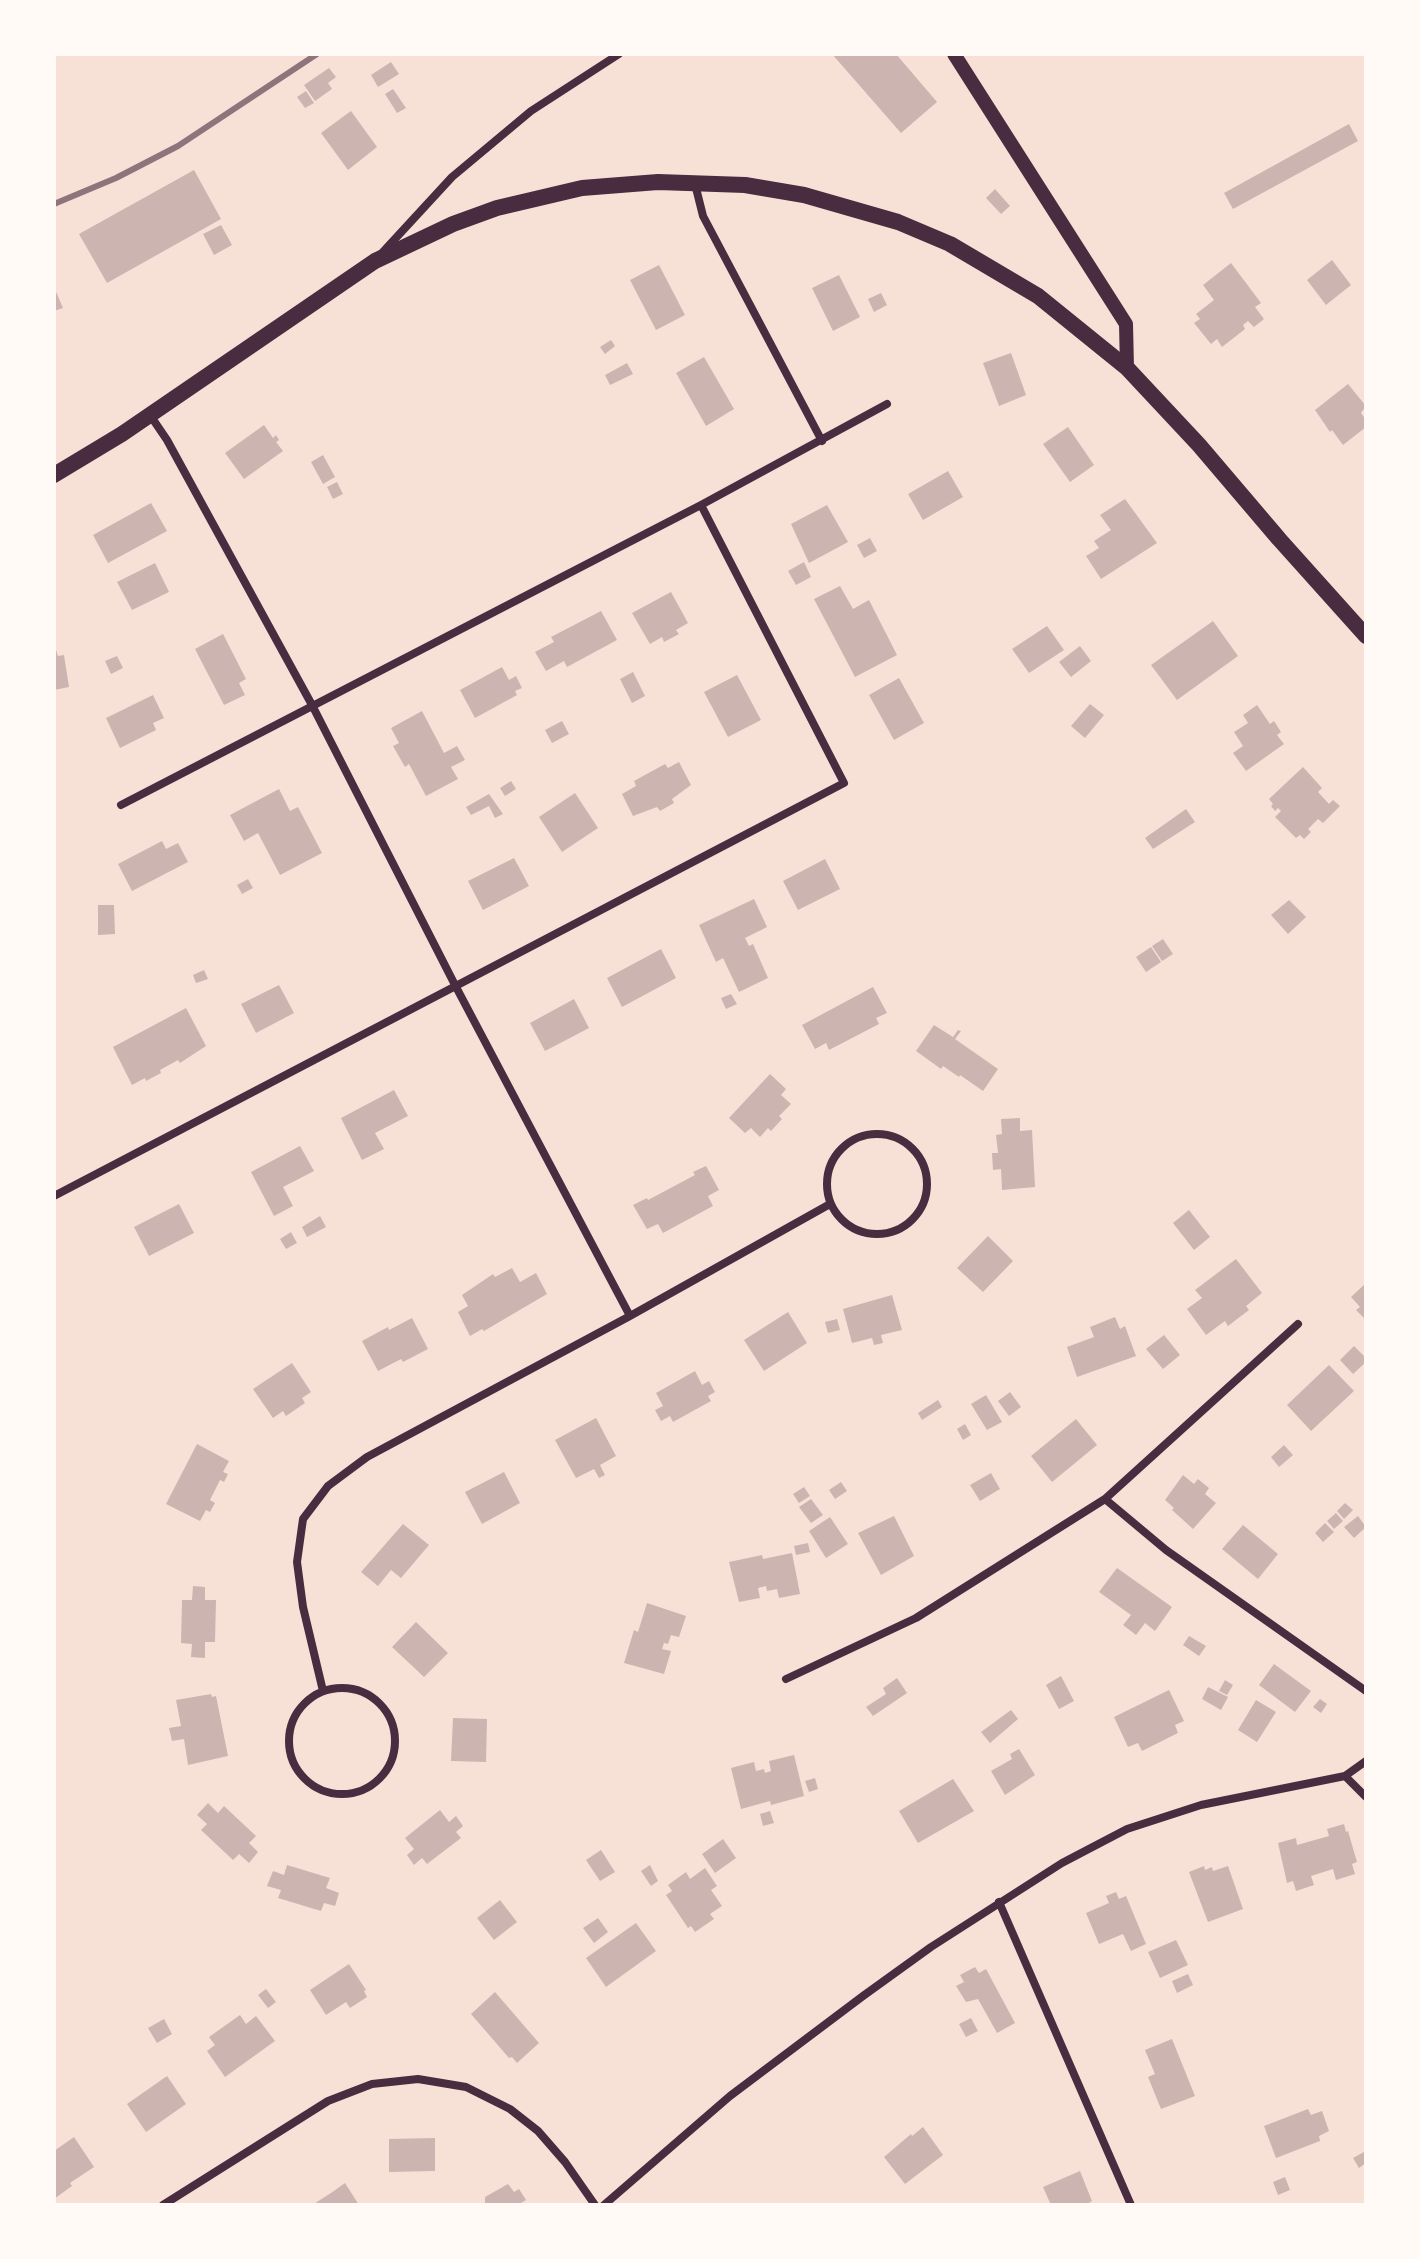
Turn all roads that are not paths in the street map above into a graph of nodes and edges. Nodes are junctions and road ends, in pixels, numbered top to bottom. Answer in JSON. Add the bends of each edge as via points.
{"nodes":[{"id":1,"x":619,"y":54,"type":"edge"},
{"id":2,"x":954,"y":54,"type":"edge"},
{"id":3,"x":695,"y":182,"type":"junction"},
{"id":4,"x":375,"y":261,"type":"junction"},
{"id":5,"x":1127,"y":368,"type":"junction"},
{"id":6,"x":887,"y":404,"type":"dead end"},
{"id":7,"x":150,"y":415,"type":"junction"},
{"id":8,"x":822,"y":441,"type":"junction"},
{"id":9,"x":54,"y":475,"type":"edge"},
{"id":10,"x":701,"y":505,"type":"junction"},
{"id":11,"x":1366,"y":636,"type":"edge"},
{"id":12,"x":312,"y":705,"type":"junction"},
{"id":13,"x":121,"y":805,"type":"dead end"},
{"id":14,"x":455,"y":985,"type":"junction"},
{"id":15,"x":54,"y":1196,"type":"edge"},
{"id":16,"x":830,"y":1204,"type":"junction"},
{"id":17,"x":630,"y":1316,"type":"junction"},
{"id":18,"x":1298,"y":1324,"type":"dead end"},
{"id":19,"x":1105,"y":1499,"type":"junction"},
{"id":20,"x":786,"y":1679,"type":"dead end"},
{"id":21,"x":323,"y":1691,"type":"junction"},
{"id":22,"x":1366,"y":1691,"type":"edge"},
{"id":23,"x":1366,"y":1761,"type":"edge"},
{"id":24,"x":1345,"y":1776,"type":"junction"},
{"id":25,"x":1366,"y":1797,"type":"edge"},
{"id":26,"x":999,"y":1902,"type":"junction"},
{"id":27,"x":163,"y":2205,"type":"edge"},
{"id":28,"x":595,"y":2205,"type":"edge"},
{"id":29,"x":604,"y":2205,"type":"edge"},
{"id":30,"x":1131,"y":2205,"type":"edge"}],
"edges":[{"from":1,"to":4,"type":"street","via":[[531,111],[452,177]]},
{"from":2,"to":5,"type":"street","via":[[1126,324]]},
{"from":3,"to":4,"type":"main road","via":[[622,184],[543,196],[453,224]]},
{"from":3,"to":5,"type":"main road","via":[[804,195],[898,222],[950,244],[1038,296]]},
{"from":3,"to":8,"type":"street","via":[[703,216]]},
{"from":4,"to":7,"type":"main road"},
{"from":5,"to":11,"type":"main road"},
{"from":6,"to":8,"type":"street"},
{"from":7,"to":9,"type":"main road"},
{"from":7,"to":12,"type":"street"},
{"from":8,"to":10,"type":"street"},
{"from":10,"to":12,"type":"street"},
{"from":10,"to":14,"type":"street","via":[[844,783]]},
{"from":12,"to":13,"type":"street"},
{"from":12,"to":14,"type":"street"},
{"from":14,"to":15,"type":"street"},
{"from":14,"to":17,"type":"street"},
{"from":16,"to":16,"type":"street","via":[[844,1223],[864,1233],[886,1234],[907,1225],[920,1211],[927,1173],[905,1141],[886,1134],[862,1136],[841,1148],[830,1165]]},
{"from":16,"to":17,"type":"street"},
{"from":17,"to":21,"type":"street","via":[[367,1457],[328,1486],[303,1519],[297,1562]]},
{"from":18,"to":19,"type":"street"},
{"from":19,"to":20,"type":"street","via":[[916,1618]]},
{"from":19,"to":22,"type":"street","via":[[1166,1550]]},
{"from":21,"to":21,"type":"street","via":[[294,1718],[290,1756],[314,1787],[339,1795],[364,1790],[385,1773],[395,1749],[392,1723],[381,1705],[364,1693],[344,1688]]},
{"from":23,"to":24,"type":"street"},
{"from":24,"to":25,"type":"street"},
{"from":24,"to":26,"type":"street","via":[[1201,1805],[1127,1829]]},
{"from":26,"to":29,"type":"street","via":[[730,2096]]},
{"from":26,"to":30,"type":"street"},
{"from":27,"to":28,"type":"street","via":[[328,2101],[372,2084],[418,2079],[466,2087],[510,2109],[556,2151]]}]}
